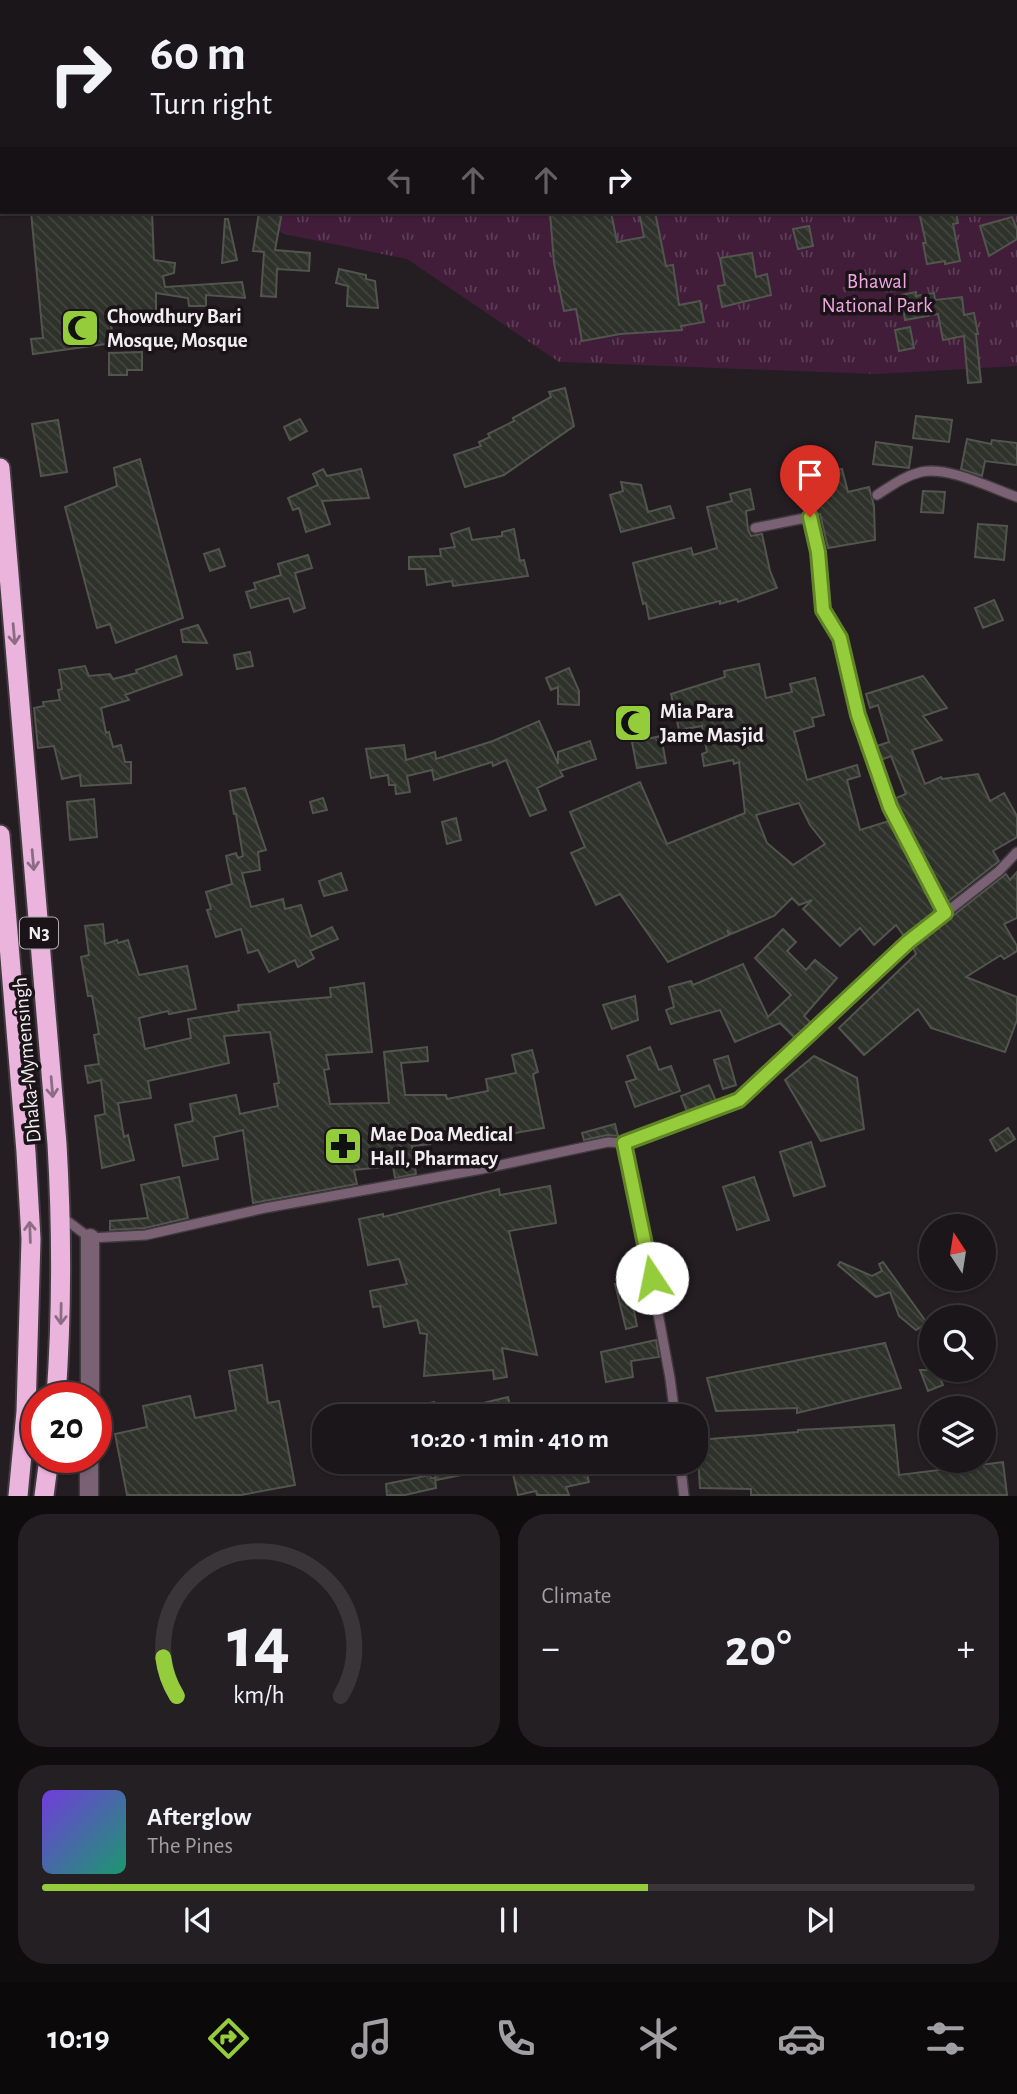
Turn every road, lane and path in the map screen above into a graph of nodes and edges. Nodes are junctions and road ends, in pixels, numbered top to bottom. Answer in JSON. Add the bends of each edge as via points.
{"nodes":[{"id":1,"x":0,"y":468,"type":"edge"},
{"id":2,"x":877,"y":495,"type":"dead end"},
{"id":3,"x":1017,"y":497,"type":"edge"},
{"id":4,"x":755,"y":528,"type":"dead end"},
{"id":5,"x":0,"y":835,"type":"edge"},
{"id":6,"x":1017,"y":852,"type":"edge"},
{"id":7,"x":945,"y":913,"type":"junction"},
{"id":8,"x":624,"y":1143,"type":"junction"},
{"id":9,"x":61,"y":1216,"type":"junction"},
{"id":10,"x":90,"y":1238,"type":"junction"},
{"id":11,"x":57,"y":1382,"type":"edge"},
{"id":12,"x":90,"y":1382,"type":"edge"},
{"id":13,"x":673,"y":1404,"type":"edge"},
{"id":14,"x":47,"y":1473,"type":"edge"},
{"id":15,"x":89,"y":1473,"type":"edge"},
{"id":16,"x":681,"y":1474,"type":"edge"},
{"id":17,"x":19,"y":1496,"type":"edge"},
{"id":18,"x":44,"y":1496,"type":"edge"},
{"id":19,"x":89,"y":1496,"type":"edge"},
{"id":20,"x":684,"y":1496,"type":"edge"}],
"edges":[{"from":1,"to":9,"type":"highway","name":"Dhaka-Mymensingh","number":"N3","one_way":true},
{"from":2,"to":3,"type":"lane","via":[[902,478],[924,471],[946,472]]},
{"from":4,"to":7,"type":"lane","via":[[810,517],[823,610],[840,638],[858,715],[890,807]]},
{"from":17,"to":5,"type":"highway","name":"Dhaka-Mymensingh","number":"N3","one_way":true,"via":[[31,1239]]},
{"from":6,"to":7,"type":"lane"},
{"from":7,"to":8,"type":"lane","via":[[739,1100]]},
{"from":8,"to":10,"type":"lane","via":[[608,1142],[265,1208],[146,1235]]},
{"from":8,"to":13,"type":"lane"},
{"from":9,"to":10,"type":"lane"},
{"from":9,"to":11,"type":"highway","name":"Dhaka-Mymensingh","number":"N3","one_way":true},
{"from":10,"to":12,"type":"street"},
{"from":14,"to":18,"type":"highway"},
{"from":15,"to":19,"type":"street"},
{"from":16,"to":20,"type":"lane"}]}
